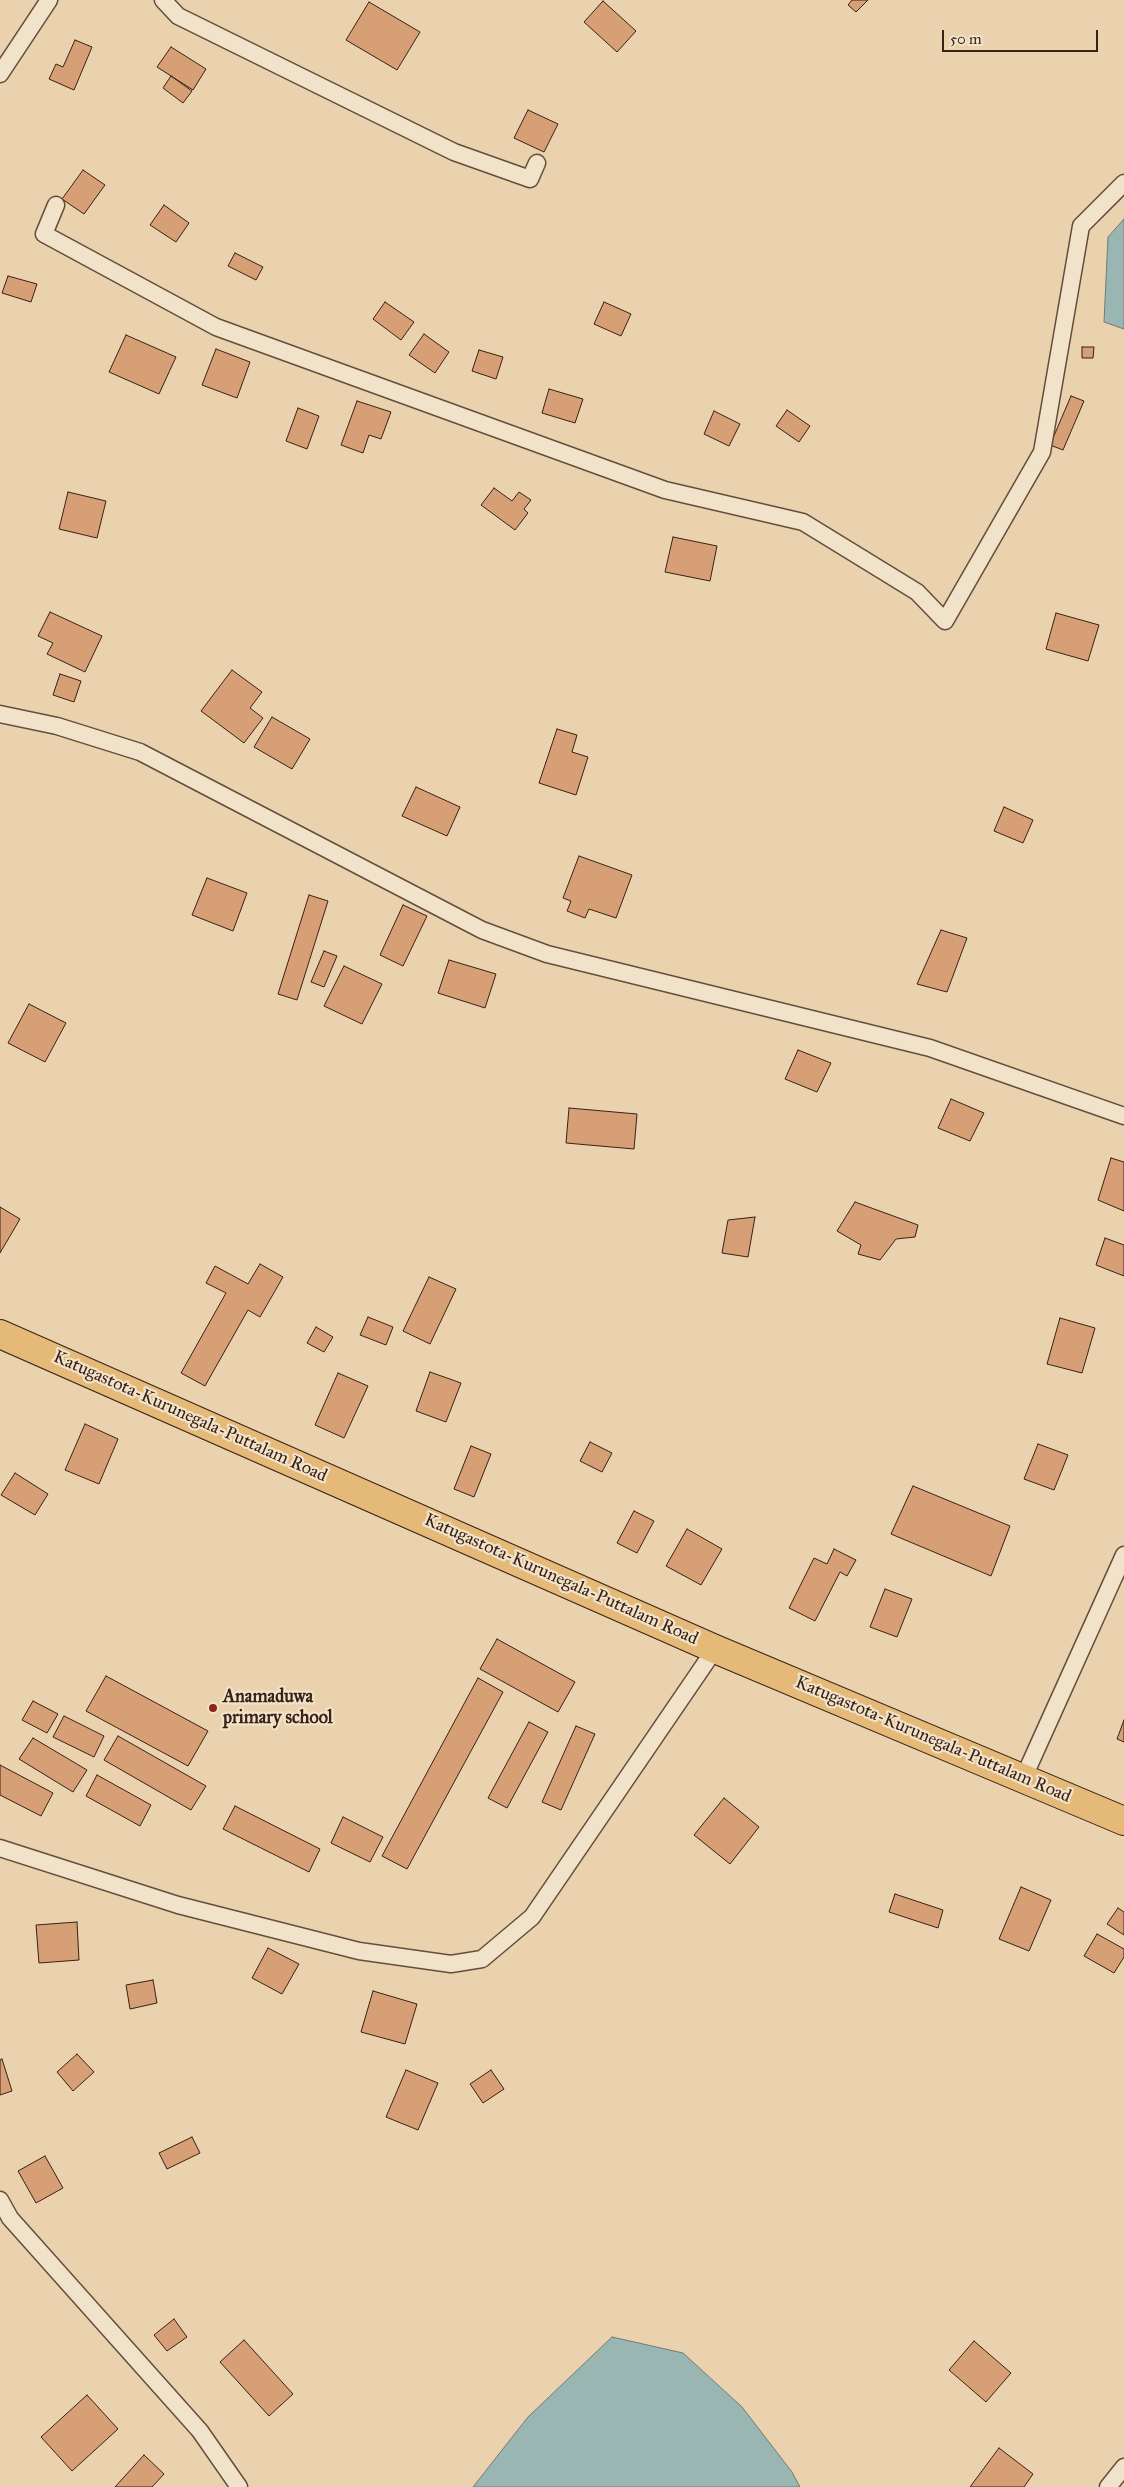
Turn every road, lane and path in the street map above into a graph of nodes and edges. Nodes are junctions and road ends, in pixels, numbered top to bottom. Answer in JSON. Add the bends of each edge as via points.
{"nodes":[{"id":1,"x":49,"y":0,"type":"edge"},
{"id":2,"x":163,"y":0,"type":"edge"},
{"id":3,"x":0,"y":74,"type":"edge"},
{"id":4,"x":538,"y":162,"type":"dead end"},
{"id":5,"x":1124,"y":183,"type":"edge"},
{"id":6,"x":56,"y":205,"type":"dead end"},
{"id":7,"x":0,"y":714,"type":"edge"},
{"id":8,"x":1124,"y":1116,"type":"edge"},
{"id":9,"x":0,"y":1334,"type":"edge"},
{"id":10,"x":1124,"y":1555,"type":"edge"},
{"id":11,"x":715,"y":1649,"type":"junction"},
{"id":12,"x":1023,"y":1779,"type":"junction"},
{"id":13,"x":1124,"y":1821,"type":"edge"},
{"id":14,"x":0,"y":1848,"type":"edge"},
{"id":15,"x":0,"y":2200,"type":"edge"},
{"id":16,"x":1124,"y":2468,"type":"edge"},
{"id":17,"x":239,"y":2487,"type":"edge"},
{"id":18,"x":1108,"y":2487,"type":"edge"}],
"edges":[{"from":1,"to":3,"type":"street"},
{"from":2,"to":4,"type":"street","via":[[178,16],[454,152],[530,179]]},
{"from":5,"to":6,"type":"street","via":[[1081,226],[1042,452],[945,621],[917,592],[803,522],[665,490],[216,327],[44,234]]},
{"from":7,"to":8,"type":"street","via":[[57,726],[140,752],[482,930],[547,954],[930,1048]]},
{"from":9,"to":11,"type":"highway","name":"Katugastota-Kurunegala-Puttalam Road"},
{"from":10,"to":12,"type":"street"},
{"from":11,"to":12,"type":"highway","name":"Katugastota-Kurunegala-Puttalam Road"},
{"from":11,"to":14,"type":"street","via":[[532,1917],[482,1959],[451,1964],[358,1951],[178,1905]]},
{"from":12,"to":13,"type":"highway","name":"Katugastota-Kurunegala-Puttalam Road"},
{"from":15,"to":17,"type":"street","via":[[10,2218],[200,2430]]},
{"from":16,"to":18,"type":"street"}]}
